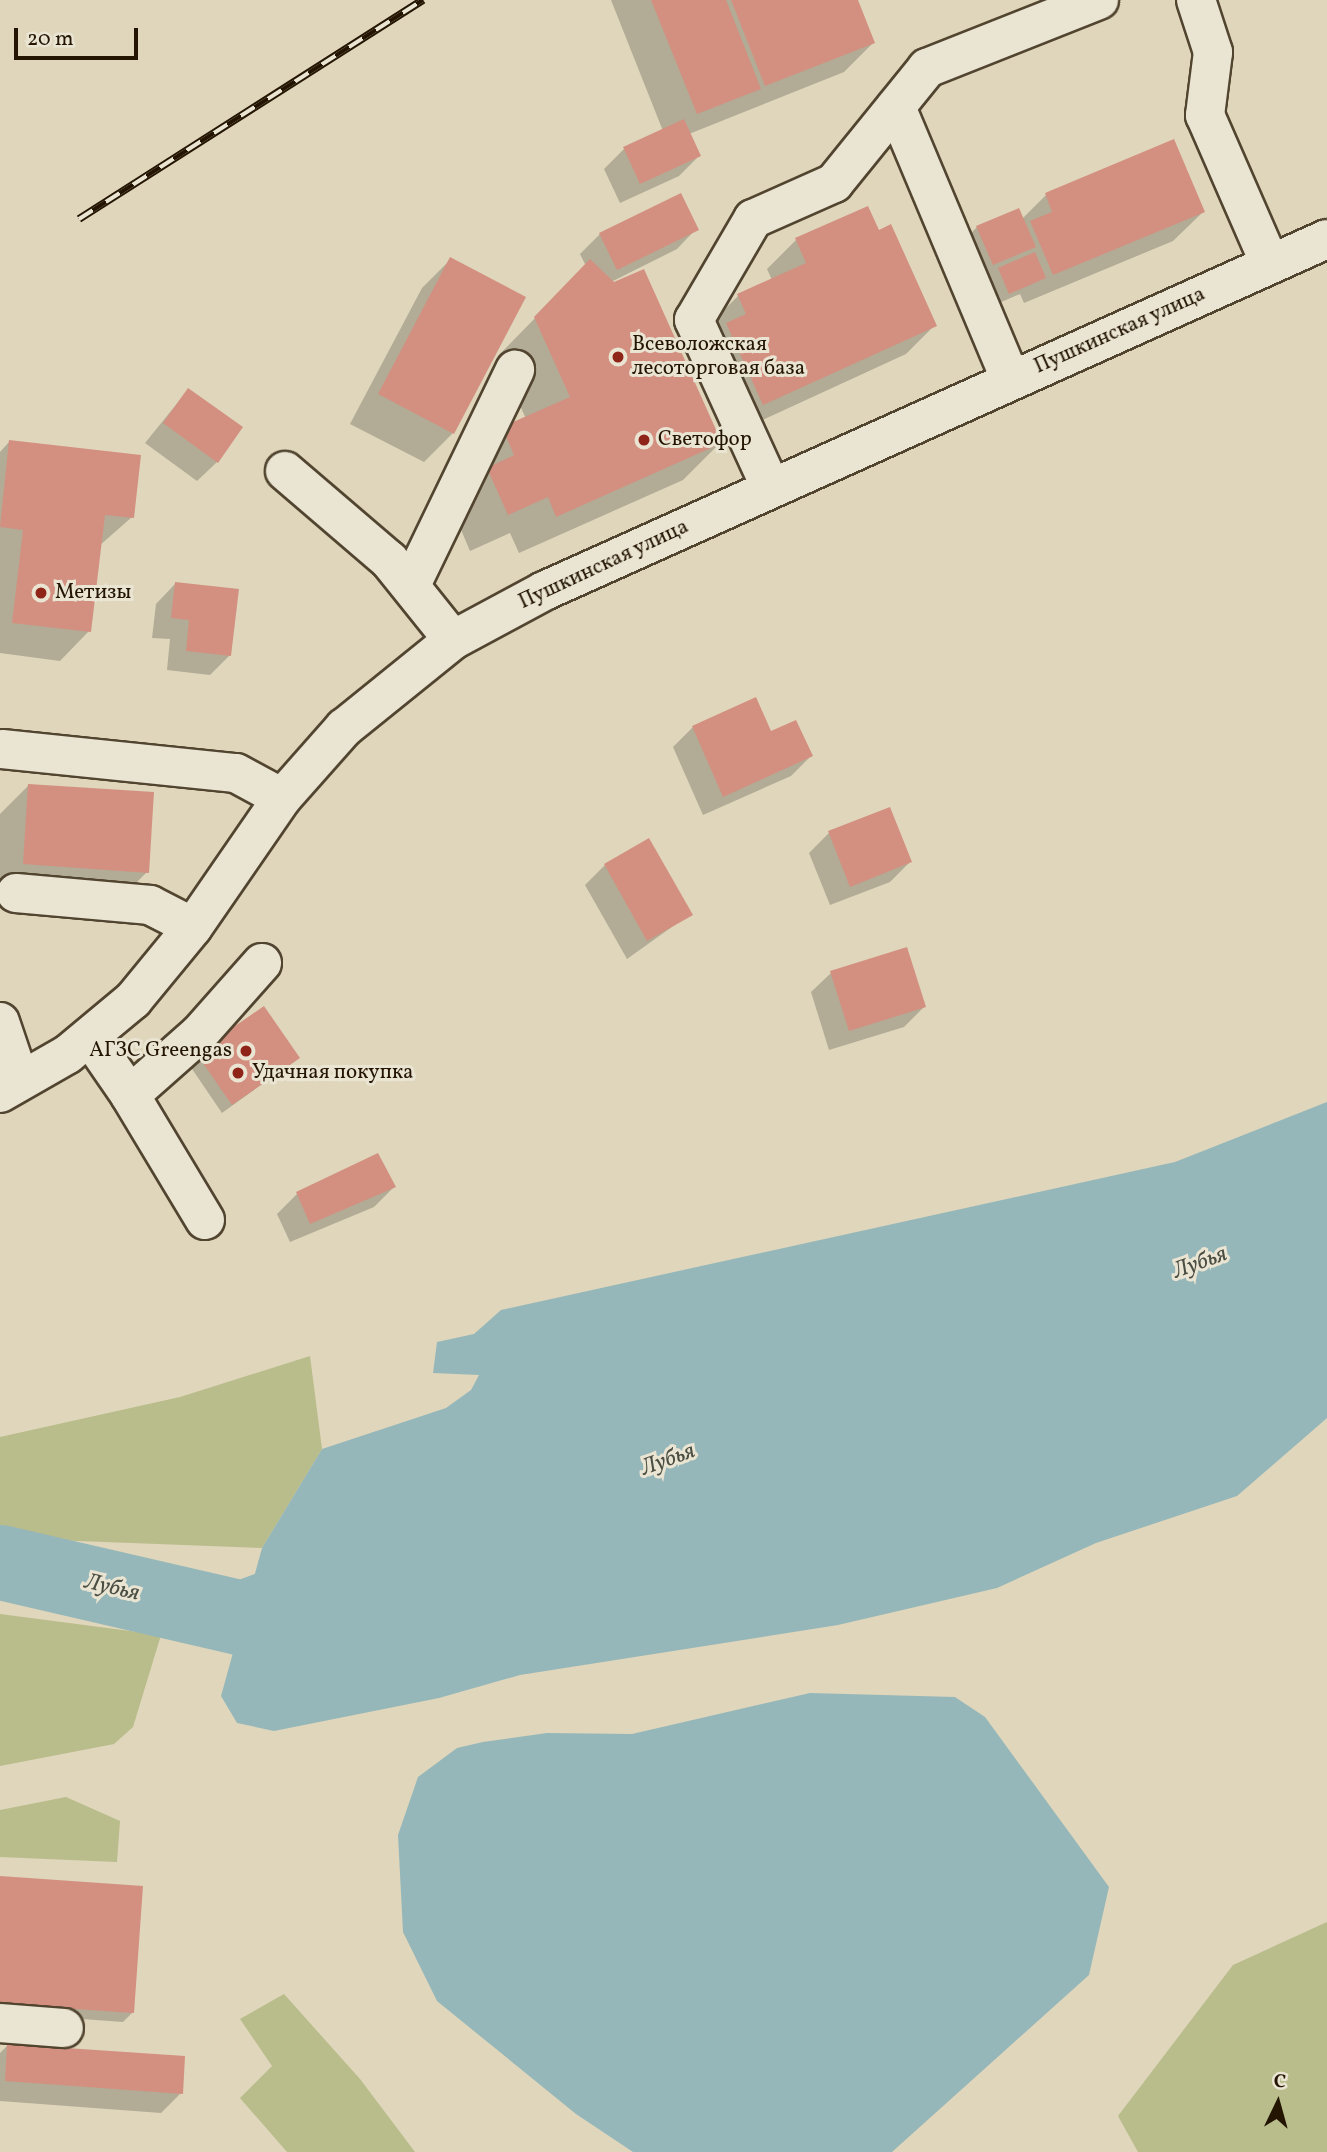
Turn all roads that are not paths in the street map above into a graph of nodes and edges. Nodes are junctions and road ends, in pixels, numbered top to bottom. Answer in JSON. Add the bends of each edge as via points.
{"nodes":[{"id":1,"x":1099,"y":0,"type":"edge"},
{"id":2,"x":1196,"y":0,"type":"edge"},
{"id":3,"x":896,"y":107,"type":"junction"},
{"id":4,"x":1327,"y":239,"type":"edge"},
{"id":5,"x":1269,"y":264,"type":"junction"},
{"id":6,"x":515,"y":370,"type":"dead end"},
{"id":7,"x":1011,"y":380,"type":"junction"},
{"id":8,"x":285,"y":471,"type":"dead end"},
{"id":9,"x":771,"y":488,"type":"junction"},
{"id":10,"x":412,"y":583,"type":"junction"},
{"id":11,"x":453,"y":640,"type":"junction"},
{"id":12,"x":2,"y":749,"type":"dead end"},
{"id":13,"x":282,"y":798,"type":"junction"},
{"id":14,"x":16,"y":893,"type":"dead end"},
{"id":15,"x":192,"y":927,"type":"junction"},
{"id":16,"x":262,"y":963,"type":"dead end"},
{"id":17,"x":0,"y":1022,"type":"edge"},
{"id":18,"x":90,"y":1037,"type":"junction"},
{"id":19,"x":7,"y":1087,"type":"edge"},
{"id":20,"x":130,"y":1095,"type":"junction"},
{"id":21,"x":205,"y":1220,"type":"dead end"},
{"id":22,"x":0,"y":2023,"type":"edge"},
{"id":23,"x":64,"y":2028,"type":"dead end"}],
"edges":[{"from":1,"to":3,"type":"street","via":[[927,68]]},
{"from":2,"to":5,"type":"street","via":[[1213,52],[1205,115]]},
{"from":3,"to":7,"type":"street"},
{"from":3,"to":9,"type":"street","via":[[834,183],[753,219],[694,320]]},
{"from":4,"to":5,"type":"street","name":"Пушкинская улица"},
{"from":5,"to":7,"type":"street","name":"Пушкинская улица"},
{"from":6,"to":10,"type":"street"},
{"from":7,"to":9,"type":"street","name":"Пушкинская улица"},
{"from":8,"to":10,"type":"street"},
{"from":9,"to":11,"type":"street","name":"Пушкинская улица"},
{"from":10,"to":11,"type":"street"},
{"from":11,"to":13,"type":"street","name":"Пушкинская улица","via":[[344,728]]},
{"from":12,"to":13,"type":"street","via":[[236,773]]},
{"from":13,"to":15,"type":"street","name":"Пушкинская улица"},
{"from":14,"to":15,"type":"street","via":[[150,905]]},
{"from":15,"to":18,"type":"street","name":"Пушкинская улица","via":[[133,1000]]},
{"from":16,"to":20,"type":"street","via":[[199,1034]]},
{"from":17,"to":19,"type":"street"},
{"from":18,"to":19,"type":"street","name":"Пушкинская улица"},
{"from":18,"to":20,"type":"street"},
{"from":20,"to":21,"type":"street"},
{"from":22,"to":23,"type":"street"}]}
